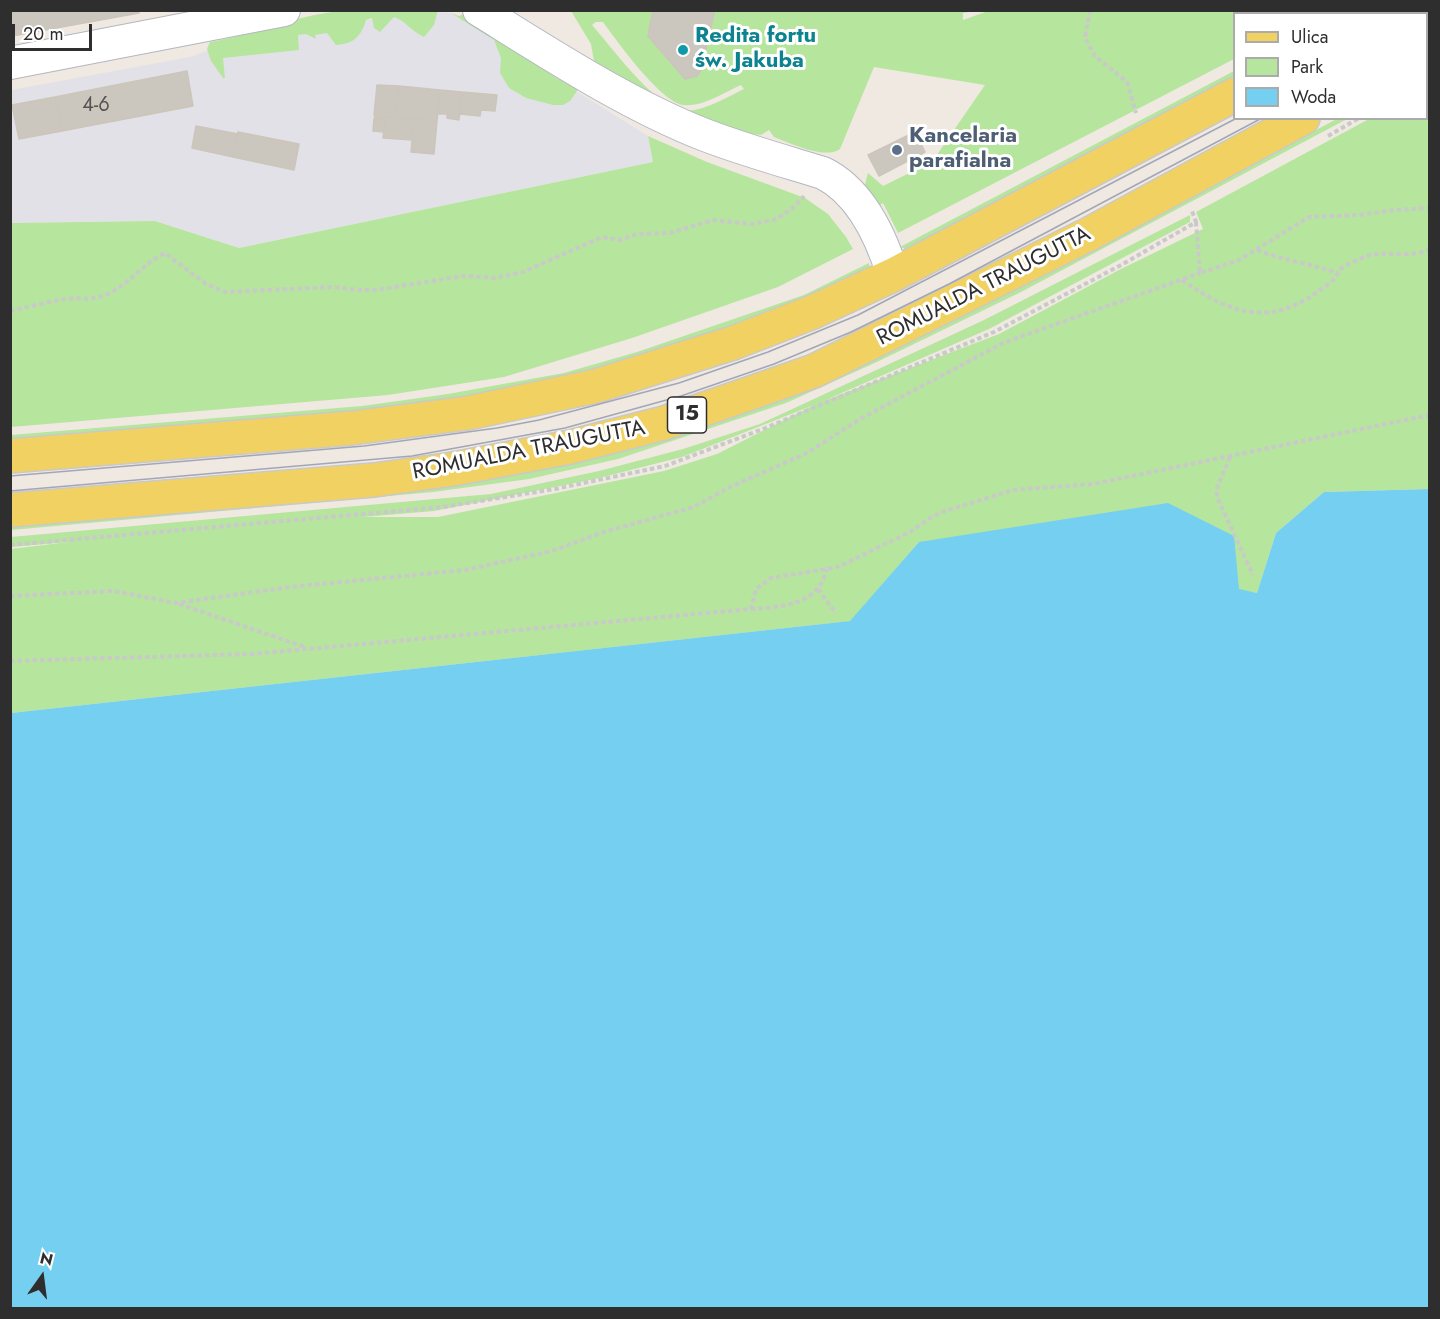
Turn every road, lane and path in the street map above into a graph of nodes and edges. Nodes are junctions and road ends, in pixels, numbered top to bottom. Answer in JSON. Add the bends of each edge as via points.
{"nodes":[{"id":1,"x":284,"y":10,"type":"edge"},
{"id":2,"x":480,"y":10,"type":"edge"},
{"id":3,"x":1090,"y":10,"type":"edge"},
{"id":4,"x":10,"y":63,"type":"edge"},
{"id":5,"x":1233,"y":96,"type":"edge"},
{"id":6,"x":1138,"y":118,"type":"dead end"},
{"id":7,"x":1299,"y":120,"type":"edge"},
{"id":8,"x":823,"y":173,"type":"junction"},
{"id":9,"x":1430,"y":208,"type":"edge"},
{"id":10,"x":1196,"y":222,"type":"dead end"},
{"id":11,"x":1430,"y":249,"type":"edge"},
{"id":12,"x":1256,"y":250,"type":"junction"},
{"id":13,"x":1200,"y":273,"type":"junction"},
{"id":14,"x":1338,"y":273,"type":"junction"},
{"id":15,"x":893,"y":274,"type":"junction"},
{"id":16,"x":1181,"y":280,"type":"junction"},
{"id":17,"x":10,"y":311,"type":"edge"},
{"id":18,"x":1430,"y":415,"type":"edge"},
{"id":19,"x":10,"y":456,"type":"edge"},
{"id":20,"x":1230,"y":456,"type":"junction"},
{"id":21,"x":10,"y":510,"type":"edge"},
{"id":22,"x":826,"y":569,"type":"junction"},
{"id":23,"x":1253,"y":575,"type":"dead end"},
{"id":24,"x":818,"y":589,"type":"junction"},
{"id":25,"x":10,"y":596,"type":"edge"},
{"id":26,"x":176,"y":603,"type":"junction"},
{"id":27,"x":751,"y":609,"type":"junction"},
{"id":28,"x":836,"y":614,"type":"dead end"},
{"id":29,"x":309,"y":648,"type":"junction"},
{"id":30,"x":10,"y":661,"type":"edge"}],
"edges":[{"from":1,"to":4,"type":"street"},
{"from":2,"to":8,"type":"street","via":[[576,69],[662,115],[705,135]]},
{"from":3,"to":6,"type":"path","via":[[1085,38],[1095,56],[1127,81]]},
{"from":5,"to":15,"type":"main road","number":"15"},
{"from":7,"to":21,"type":"main road","name":"ROMUALDA TRAUGUTTA","number":"15","via":[[1089,234],[825,366],[664,423],[570,447],[374,480]]},
{"from":8,"to":15,"type":"street","via":[[843,185],[863,209]]},
{"from":8,"to":17,"type":"path","via":[[794,207],[777,219],[752,224],[712,220],[670,233],[637,234],[620,240],[602,237],[523,272],[495,278],[463,276],[376,290],[332,287],[225,292],[206,284],[165,253],[108,294],[91,300],[66,299]]},
{"from":9,"to":12,"type":"path","via":[[1309,217]]},
{"from":10,"to":13,"type":"path"},
{"from":11,"to":14,"type":"path","via":[[1366,256]]},
{"from":12,"to":13,"type":"path"},
{"from":12,"to":14,"type":"path"},
{"from":13,"to":16,"type":"path"},
{"from":14,"to":16,"type":"path","via":[[1310,298],[1258,314],[1227,307]]},
{"from":15,"to":19,"type":"main road","number":"15","via":[[813,312],[733,343],[596,386],[531,401],[352,428]]},
{"from":16,"to":26,"type":"path","via":[[1003,342],[860,419],[807,453],[694,507],[552,551],[465,570]]},
{"from":18,"to":20,"type":"path"},
{"from":20,"to":22,"type":"path","via":[[1093,484],[1013,490],[945,511],[910,532],[838,567]]},
{"from":20,"to":23,"type":"path","via":[[1217,496]]},
{"from":22,"to":24,"type":"path"},
{"from":22,"to":27,"type":"path","via":[[764,581],[756,589]]},
{"from":24,"to":27,"type":"path","via":[[808,597],[779,607]]},
{"from":24,"to":28,"type":"path"},
{"from":25,"to":26,"type":"path","via":[[114,591]]},
{"from":26,"to":29,"type":"path"},
{"from":27,"to":29,"type":"path"},
{"from":29,"to":30,"type":"path","via":[[252,654]]}]}
